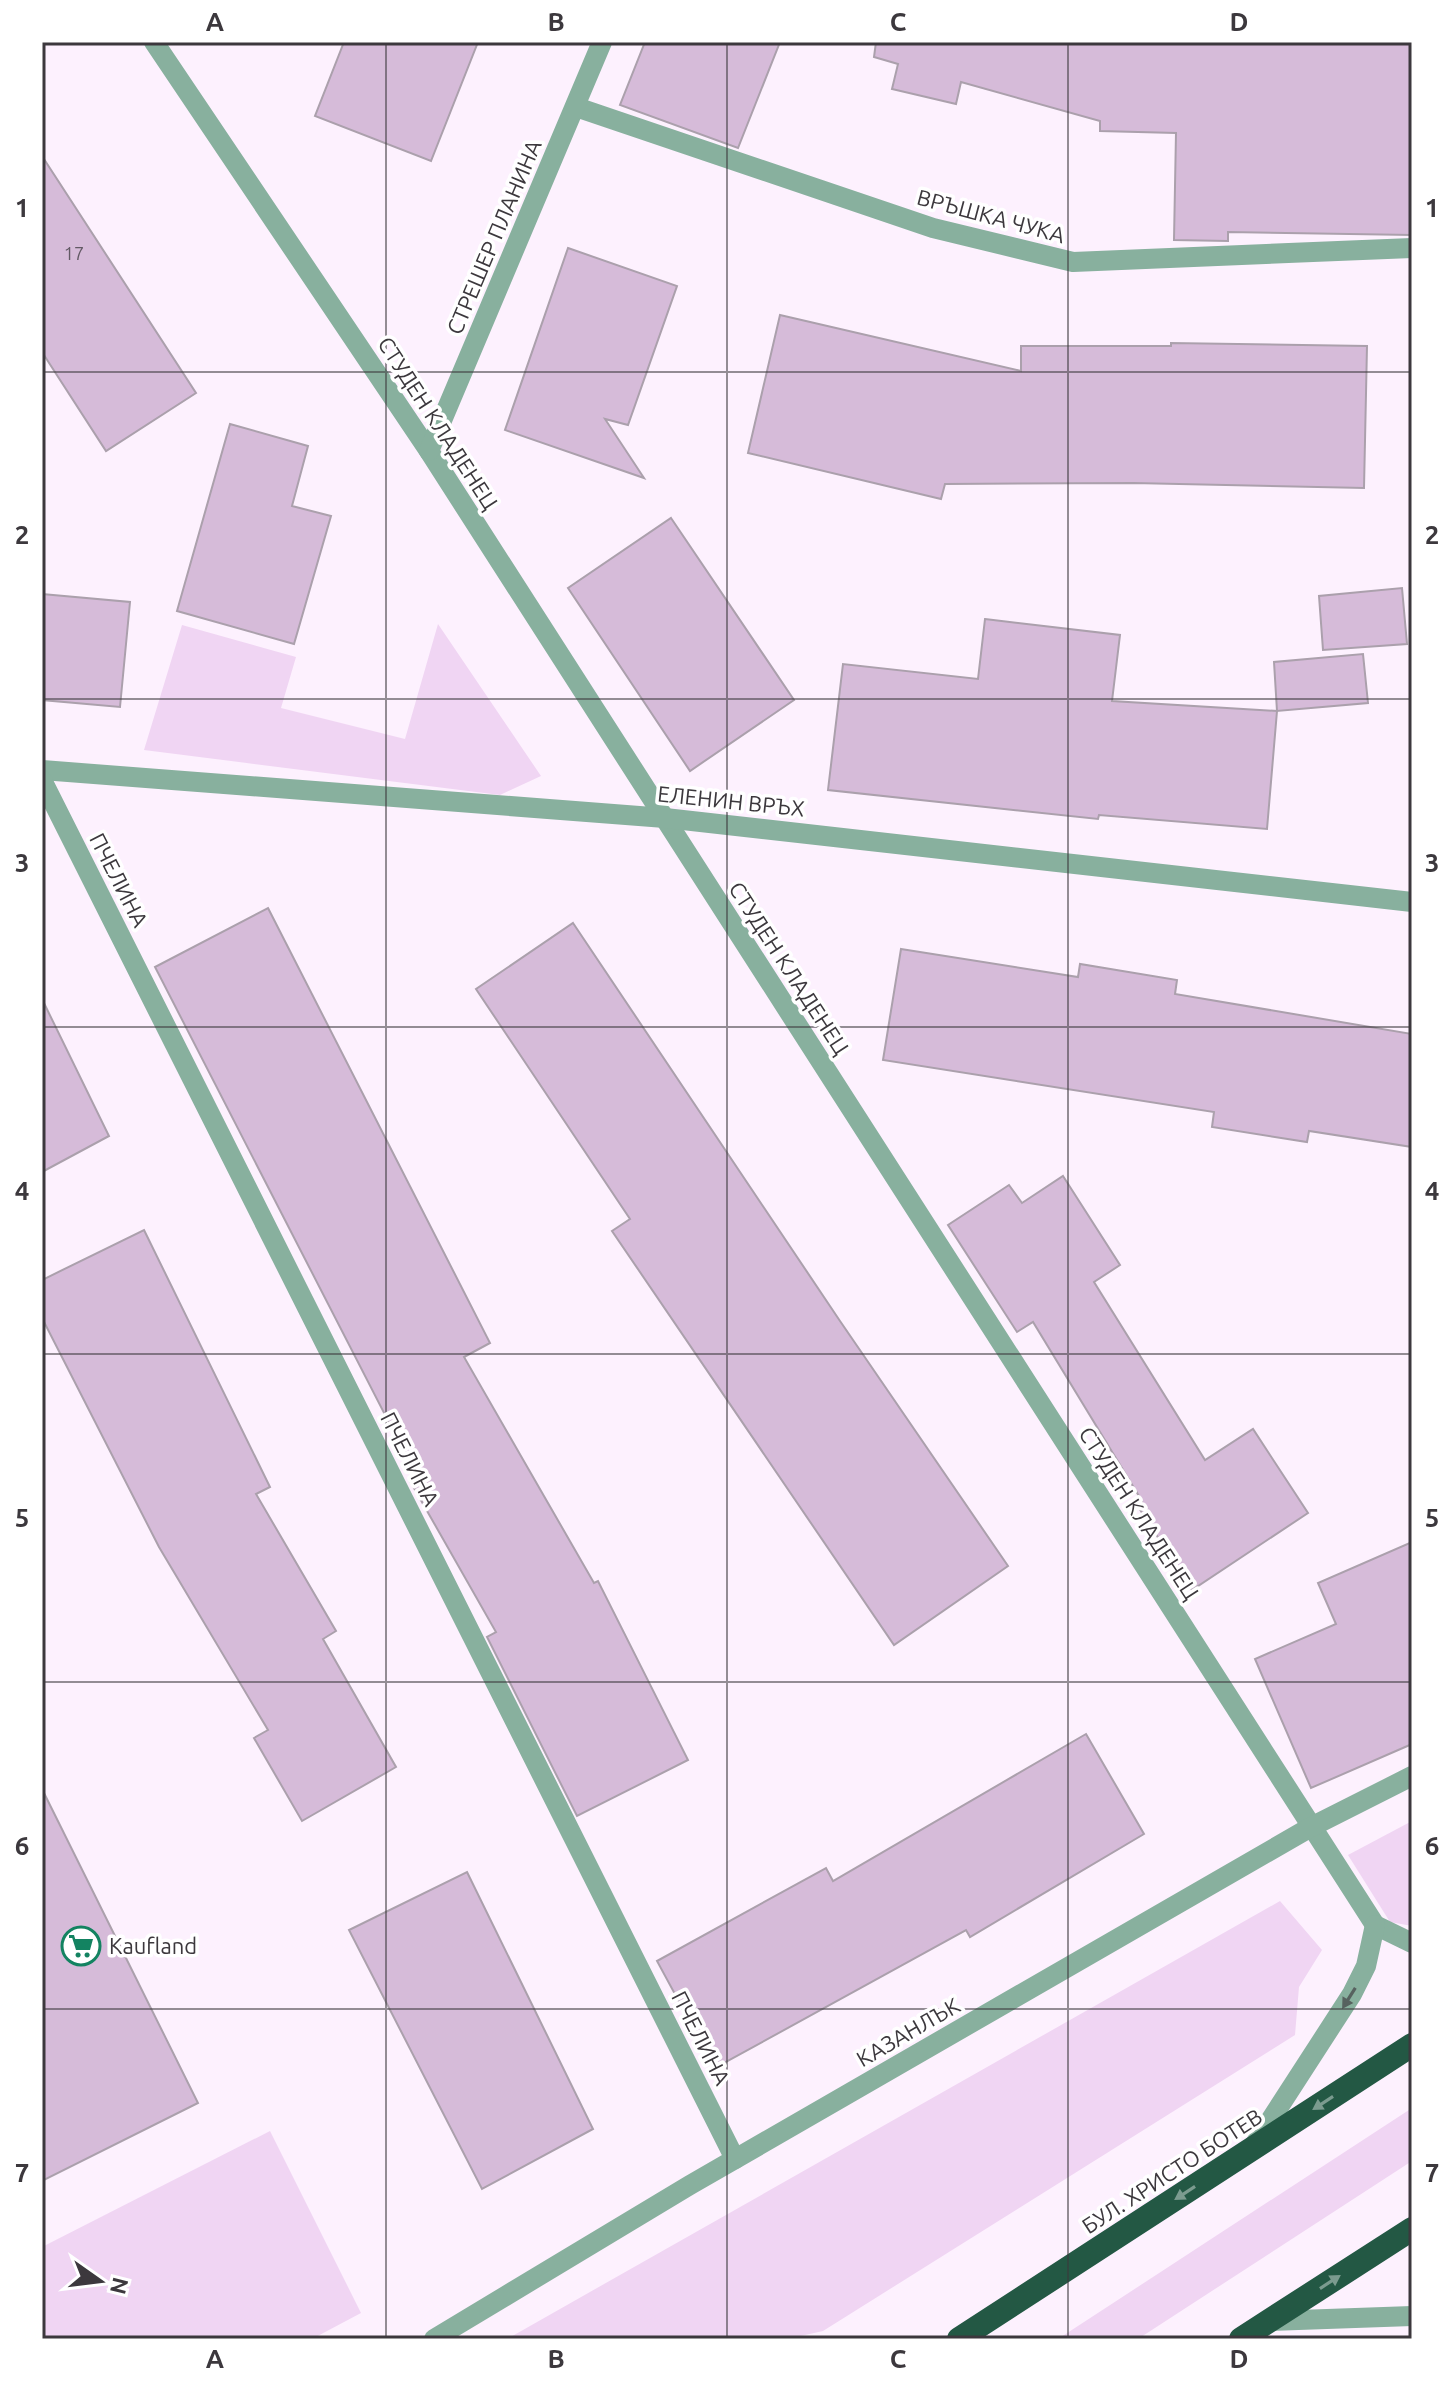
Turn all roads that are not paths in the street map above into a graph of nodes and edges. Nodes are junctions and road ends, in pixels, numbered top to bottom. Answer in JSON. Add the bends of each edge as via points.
{"nodes":[{"id":1,"x":154,"y":42,"type":"edge"},
{"id":2,"x":602,"y":42,"type":"edge"},
{"id":3,"x":576,"y":107,"type":"junction"},
{"id":4,"x":1412,"y":248,"type":"edge"},
{"id":5,"x":429,"y":451,"type":"junction"},
{"id":6,"x":42,"y":770,"type":"edge"},
{"id":7,"x":42,"y":780,"type":"edge"},
{"id":8,"x":665,"y":818,"type":"junction"},
{"id":9,"x":1412,"y":902,"type":"edge"},
{"id":10,"x":1412,"y":1776,"type":"edge"},
{"id":11,"x":1311,"y":1827,"type":"junction"},
{"id":12,"x":1375,"y":1925,"type":"junction"},
{"id":13,"x":1412,"y":1943,"type":"edge"},
{"id":14,"x":1412,"y":2045,"type":"edge"},
{"id":15,"x":1251,"y":2151,"type":"junction"},
{"id":16,"x":735,"y":2159,"type":"junction"},
{"id":17,"x":1412,"y":2229,"type":"edge"},
{"id":18,"x":1412,"y":2316,"type":"edge"},
{"id":19,"x":1270,"y":2321,"type":"junction"},
{"id":20,"x":434,"y":2339,"type":"edge"},
{"id":21,"x":959,"y":2339,"type":"edge"},
{"id":22,"x":1241,"y":2339,"type":"edge"}],
"edges":[{"from":1,"to":5,"type":"street","name":"СТУДЕН КЛАДЕНЕЦ"},
{"from":2,"to":3,"type":"street","name":"СТРЕШЕР ПЛАНИНА"},
{"from":3,"to":4,"type":"street","name":"ВРЪШКА ЧУКА","via":[[933,228],[1073,262]]},
{"from":3,"to":5,"type":"street","name":"СТРЕШЕР ПЛАНИНА"},
{"from":5,"to":8,"type":"street","name":"СТУДЕН КЛАДЕНЕЦ"},
{"from":6,"to":8,"type":"street","name":"ЕЛЕНИН ВРЪХ"},
{"from":7,"to":16,"type":"street","name":"ПЧЕЛИНА"},
{"from":8,"to":9,"type":"street","name":"ЕЛЕНИН ВРЪХ"},
{"from":8,"to":11,"type":"street","name":"СТУДЕН КЛАДЕНЕЦ"},
{"from":10,"to":11,"type":"street","name":"КАЗАНЛЪК"},
{"from":11,"to":12,"type":"street","name":"СТУДЕН КЛАДЕНЕЦ"},
{"from":11,"to":16,"type":"street","name":"КАЗАНЛЪК"},
{"from":12,"to":13,"type":"street"},
{"from":12,"to":15,"type":"street","one_way":true,"via":[[1366,1966],[1352,1994]]},
{"from":14,"to":15,"type":"highway","name":"БУЛ. ХРИСТО БОТЕВ","one_way":true},
{"from":15,"to":21,"type":"highway","name":"БУЛ. ХРИСТО БОТЕВ","one_way":true},
{"from":16,"to":20,"type":"street","name":"КАЗАНЛЪК"},
{"from":19,"to":17,"type":"highway","one_way":true},
{"from":18,"to":19,"type":"street"},
{"from":19,"to":22,"type":"highway"}]}
